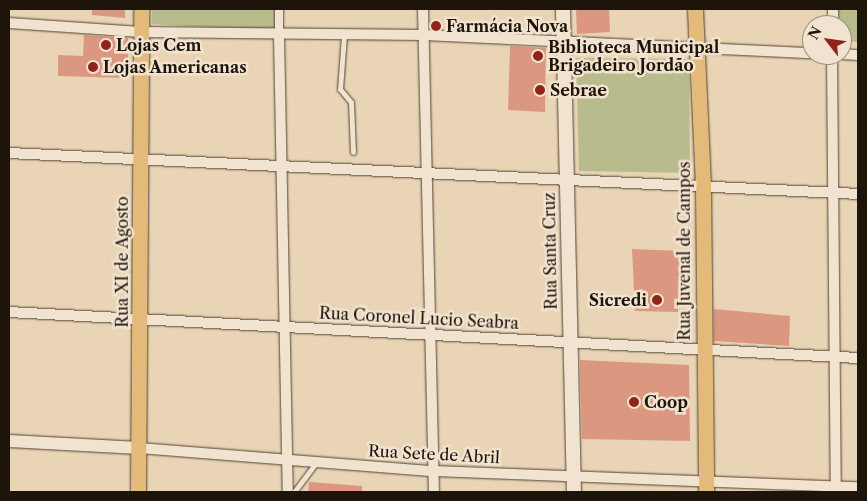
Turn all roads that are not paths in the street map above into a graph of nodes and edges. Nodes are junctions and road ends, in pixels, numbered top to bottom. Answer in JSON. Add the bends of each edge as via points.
{"nodes":[{"id":1,"x":141,"y":9,"type":"edge"},
{"id":2,"x":279,"y":9,"type":"edge"},
{"id":3,"x":423,"y":9,"type":"edge"},
{"id":4,"x":562,"y":9,"type":"edge"},
{"id":5,"x":695,"y":9,"type":"edge"},
{"id":6,"x":9,"y":23,"type":"edge"},
{"id":7,"x":141,"y":32,"type":"junction"},
{"id":8,"x":279,"y":35,"type":"junction"},
{"id":9,"x":344,"y":35,"type":"junction"},
{"id":10,"x":424,"y":35,"type":"junction"},
{"id":11,"x":564,"y":42,"type":"junction"},
{"id":12,"x":696,"y":50,"type":"junction"},
{"id":13,"x":802,"y":54,"type":"edge"},
{"id":14,"x":832,"y":65,"type":"edge"},
{"id":15,"x":353,"y":152,"type":"dead end"},
{"id":16,"x":9,"y":153,"type":"edge"},
{"id":17,"x":139,"y":160,"type":"junction"},
{"id":18,"x":282,"y":166,"type":"junction"},
{"id":19,"x":426,"y":174,"type":"junction"},
{"id":20,"x":566,"y":182,"type":"junction"},
{"id":21,"x":703,"y":187,"type":"junction"},
{"id":22,"x":830,"y":192,"type":"junction"},
{"id":23,"x":858,"y":194,"type":"edge"},
{"id":24,"x":9,"y":312,"type":"edge"},
{"id":25,"x":140,"y":320,"type":"junction"},
{"id":26,"x":287,"y":326,"type":"junction"},
{"id":27,"x":430,"y":334,"type":"junction"},
{"id":28,"x":569,"y":342,"type":"junction"},
{"id":29,"x":702,"y":350,"type":"junction"},
{"id":30,"x":834,"y":356,"type":"junction"},
{"id":31,"x":858,"y":358,"type":"edge"},
{"id":32,"x":9,"y":441,"type":"edge"},
{"id":33,"x":139,"y":448,"type":"junction"},
{"id":34,"x":287,"y":460,"type":"junction"},
{"id":35,"x":316,"y":462,"type":"junction"},
{"id":36,"x":434,"y":471,"type":"junction"},
{"id":37,"x":574,"y":477,"type":"junction"},
{"id":38,"x":858,"y":487,"type":"edge"},
{"id":39,"x":706,"y":488,"type":"edge"},
{"id":40,"x":836,"y":489,"type":"edge"},
{"id":41,"x":138,"y":492,"type":"edge"},
{"id":42,"x":288,"y":492,"type":"edge"},
{"id":43,"x":294,"y":492,"type":"edge"},
{"id":44,"x":434,"y":492,"type":"edge"},
{"id":45,"x":574,"y":492,"type":"edge"}],
"edges":[{"from":1,"to":7,"type":"main road","name":"Rua XI de Agosto"},
{"from":2,"to":8,"type":"street"},
{"from":3,"to":10,"type":"street"},
{"from":4,"to":11,"type":"main road","name":"Rua Santa Cruz"},
{"from":5,"to":12,"type":"main road","name":"Rua Juvenal de Campos"},
{"from":6,"to":7,"type":"street"},
{"from":7,"to":8,"type":"street"},
{"from":7,"to":17,"type":"main road","name":"Rua XI de Agosto"},
{"from":8,"to":9,"type":"street"},
{"from":8,"to":18,"type":"street"},
{"from":9,"to":10,"type":"street"},
{"from":9,"to":15,"type":"lane","via":[[340,89],[351,102]]},
{"from":10,"to":11,"type":"street"},
{"from":10,"to":19,"type":"street"},
{"from":11,"to":12,"type":"street"},
{"from":11,"to":20,"type":"main road","name":"Rua Santa Cruz"},
{"from":12,"to":13,"type":"street"},
{"from":12,"to":21,"type":"main road","name":"Rua Juvenal de Campos"},
{"from":14,"to":22,"type":"street"},
{"from":16,"to":17,"type":"street"},
{"from":17,"to":18,"type":"street"},
{"from":17,"to":25,"type":"main road","name":"Rua XI de Agosto"},
{"from":18,"to":19,"type":"street"},
{"from":18,"to":26,"type":"street"},
{"from":19,"to":20,"type":"street"},
{"from":19,"to":27,"type":"street"},
{"from":20,"to":21,"type":"street"},
{"from":20,"to":28,"type":"main road","name":"Rua Santa Cruz"},
{"from":21,"to":22,"type":"street"},
{"from":21,"to":29,"type":"main road","name":"Rua Juvenal de Campos"},
{"from":22,"to":23,"type":"street"},
{"from":22,"to":30,"type":"street"},
{"from":24,"to":25,"type":"street","name":"Rua Coronel Lucio Seabra"},
{"from":25,"to":26,"type":"street","name":"Rua Coronel Lucio Seabra"},
{"from":25,"to":33,"type":"main road","name":"Rua XI de Agosto"},
{"from":26,"to":27,"type":"street","name":"Rua Coronel Lucio Seabra"},
{"from":26,"to":34,"type":"street"},
{"from":27,"to":28,"type":"street","name":"Rua Coronel Lucio Seabra"},
{"from":27,"to":36,"type":"street"},
{"from":28,"to":29,"type":"street","name":"Rua Coronel Lucio Seabra"},
{"from":28,"to":37,"type":"main road","name":"Rua Santa Cruz"},
{"from":29,"to":30,"type":"street","name":"Rua Coronel Lucio Seabra"},
{"from":29,"to":39,"type":"main road","name":"Rua Juvenal de Campos"},
{"from":30,"to":31,"type":"street","name":"Rua Coronel Lucio Seabra"},
{"from":30,"to":40,"type":"street"},
{"from":32,"to":33,"type":"street","name":"Rua Sete de Abril"},
{"from":33,"to":34,"type":"street","name":"Rua Sete de Abril"},
{"from":33,"to":41,"type":"main road","name":"Rua XI de Agosto"},
{"from":34,"to":35,"type":"street","name":"Rua Sete de Abril"},
{"from":34,"to":42,"type":"street"},
{"from":35,"to":36,"type":"street","name":"Rua Sete de Abril"},
{"from":35,"to":43,"type":"lane"},
{"from":36,"to":37,"type":"street","name":"Rua Sete de Abril"},
{"from":36,"to":44,"type":"street"},
{"from":37,"to":39,"type":"street","name":"Rua Sete de Abril"},
{"from":37,"to":45,"type":"main road","name":"Rua Santa Cruz"},
{"from":38,"to":40,"type":"street","name":"Rua Sete de Abril"},
{"from":39,"to":40,"type":"street","name":"Rua Sete de Abril"}]}
